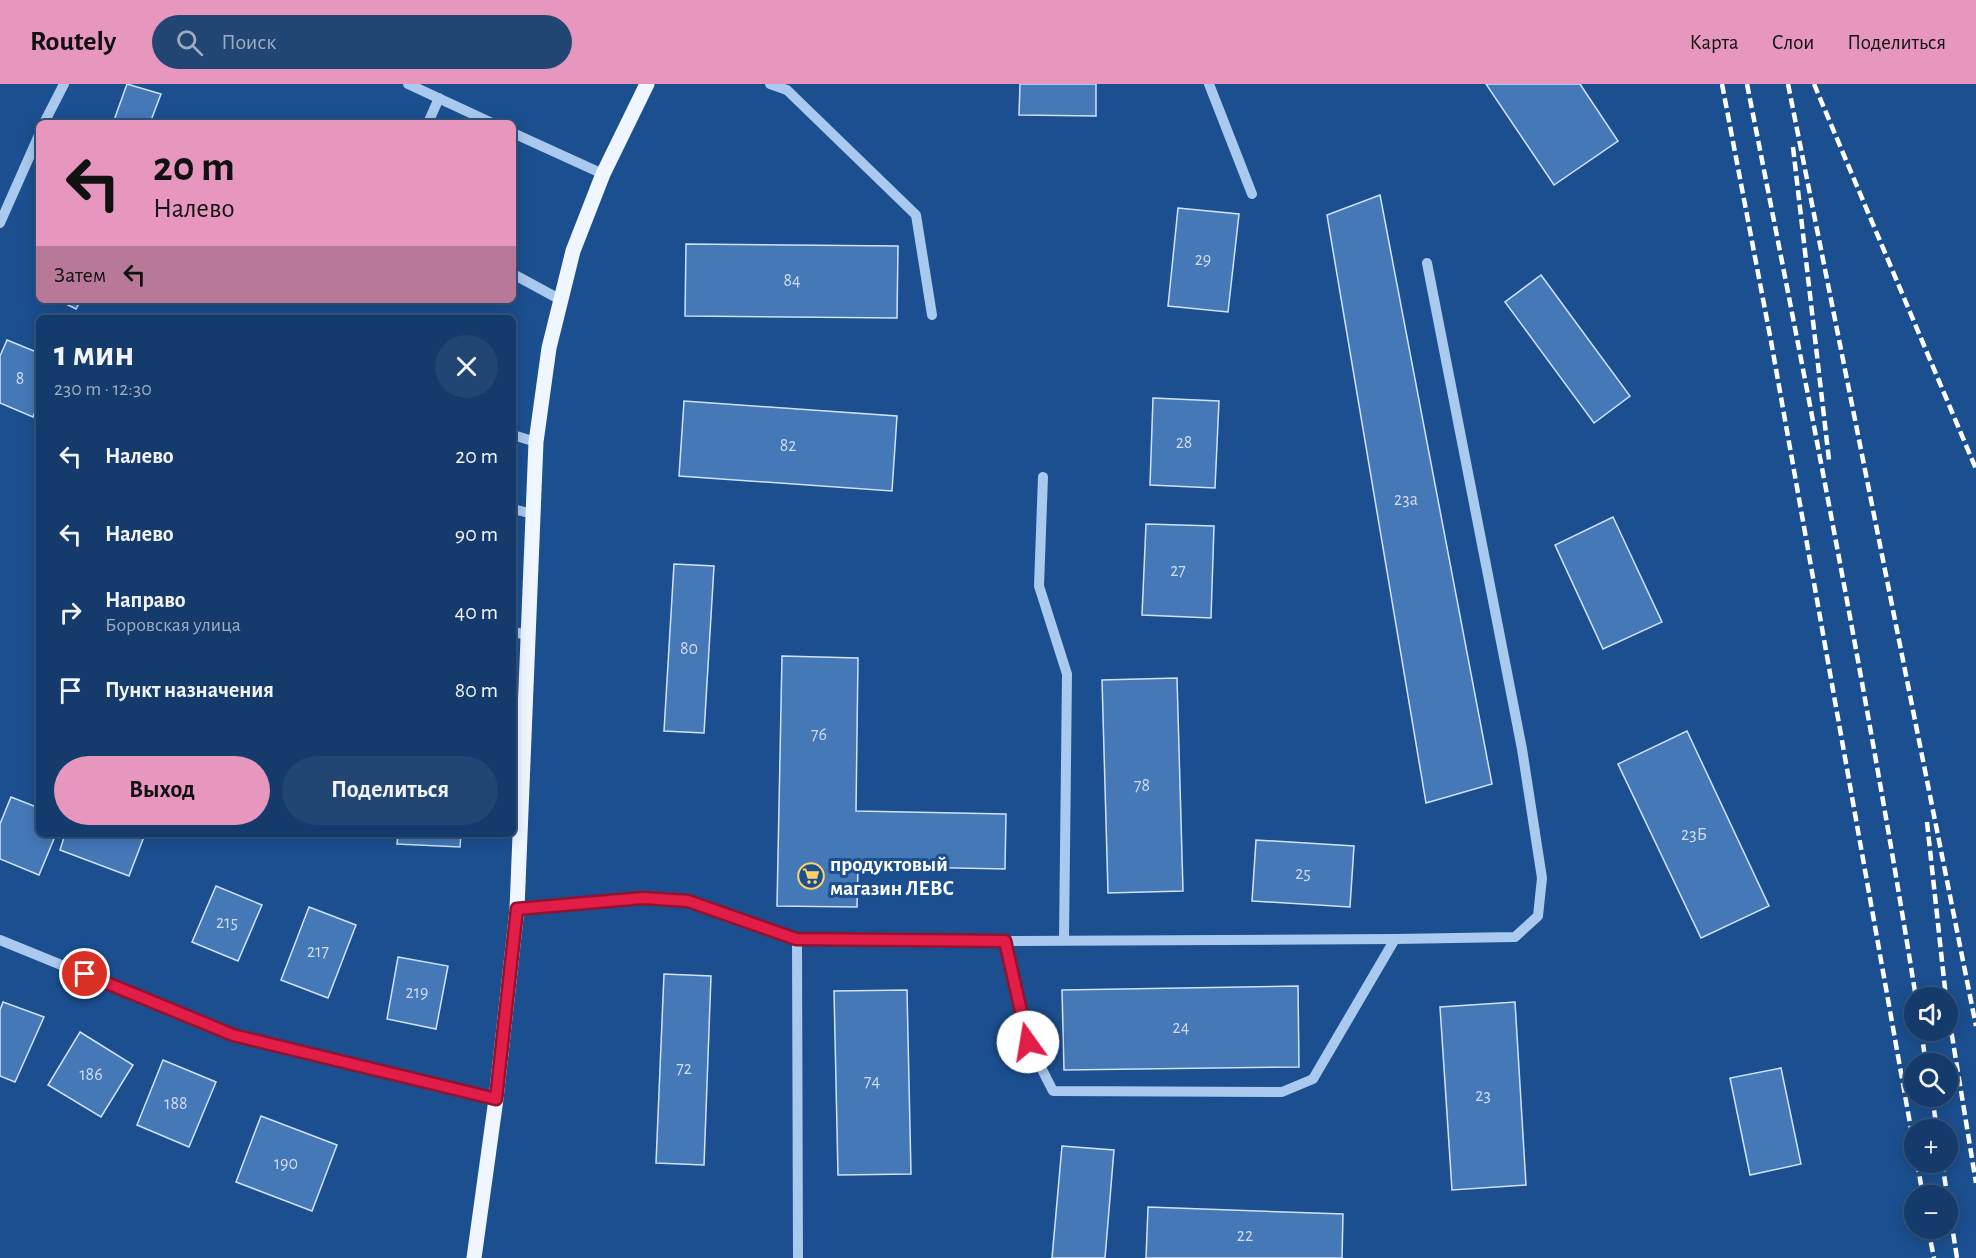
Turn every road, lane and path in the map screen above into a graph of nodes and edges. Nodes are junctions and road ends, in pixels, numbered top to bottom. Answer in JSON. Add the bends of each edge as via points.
{"nodes":[{"id":1,"x":64,"y":84,"type":"edge"},
{"id":2,"x":408,"y":84,"type":"edge"},
{"id":3,"x":647,"y":84,"type":"edge"},
{"id":4,"x":770,"y":84,"type":"edge"},
{"id":5,"x":1209,"y":84,"type":"edge"},
{"id":6,"x":788,"y":87,"type":"edge"},
{"id":7,"x":439,"y":98,"type":"junction"},
{"id":8,"x":46,"y":120,"type":"edge"},
{"id":9,"x":429,"y":120,"type":"edge"},
{"id":10,"x":486,"y":120,"type":"edge"},
{"id":11,"x":516,"y":133,"type":"edge"},
{"id":12,"x":36,"y":142,"type":"edge"},
{"id":13,"x":603,"y":174,"type":"junction"},
{"id":14,"x":1252,"y":194,"type":"dead end"},
{"id":15,"x":0,"y":223,"type":"edge"},
{"id":16,"x":1426,"y":263,"type":"dead end"},
{"id":17,"x":516,"y":276,"type":"edge"},
{"id":18,"x":561,"y":300,"type":"junction"},
{"id":19,"x":932,"y":315,"type":"dead end"},
{"id":20,"x":516,"y":436,"type":"edge"},
{"id":21,"x":536,"y":442,"type":"junction"},
{"id":22,"x":1043,"y":477,"type":"dead end"},
{"id":23,"x":516,"y":510,"type":"edge"},
{"id":24,"x":533,"y":514,"type":"junction"},
{"id":25,"x":520,"y":634,"type":"edge"},
{"id":26,"x":517,"y":909,"type":"junction"},
{"id":27,"x":796,"y":939,"type":"junction"},
{"id":28,"x":1395,"y":939,"type":"junction"},
{"id":29,"x":0,"y":940,"type":"edge"},
{"id":30,"x":1064,"y":940,"type":"junction"},
{"id":31,"x":1005,"y":941,"type":"junction"},
{"id":32,"x":496,"y":1099,"type":"junction"},
{"id":33,"x":474,"y":1258,"type":"edge"},
{"id":34,"x":798,"y":1258,"type":"edge"}],
"edges":[{"from":1,"to":8,"type":"street"},
{"from":2,"to":7,"type":"street"},
{"from":3,"to":13,"type":"main road"},
{"from":4,"to":6,"type":"street"},
{"from":5,"to":14,"type":"street"},
{"from":6,"to":19,"type":"street","via":[[916,215]]},
{"from":7,"to":9,"type":"street"},
{"from":7,"to":10,"type":"street"},
{"from":11,"to":13,"type":"street"},
{"from":12,"to":15,"type":"street"},
{"from":13,"to":18,"type":"main road","via":[[573,251]]},
{"from":16,"to":28,"type":"street","via":[[1522,748],[1542,878],[1538,916],[1515,937]]},
{"from":17,"to":18,"type":"street"},
{"from":18,"to":21,"type":"main road","via":[[549,348]]},
{"from":20,"to":21,"type":"street"},
{"from":21,"to":24,"type":"main road"},
{"from":22,"to":30,"type":"street","via":[[1039,586],[1067,674]]},
{"from":23,"to":24,"type":"street"},
{"from":24,"to":25,"type":"main road"},
{"from":25,"to":26,"type":"main road"},
{"from":26,"to":27,"type":"street","via":[[643,898],[688,901]]},
{"from":26,"to":32,"type":"main road"},
{"from":27,"to":31,"type":"street"},
{"from":27,"to":34,"type":"street"},
{"from":28,"to":30,"type":"street"},
{"from":28,"to":31,"type":"street","via":[[1313,1078],[1282,1092],[1053,1091],[1028,1042]]},
{"from":29,"to":32,"type":"street","via":[[233,1035]]},
{"from":30,"to":31,"type":"street"},
{"from":32,"to":33,"type":"main road"}]}
